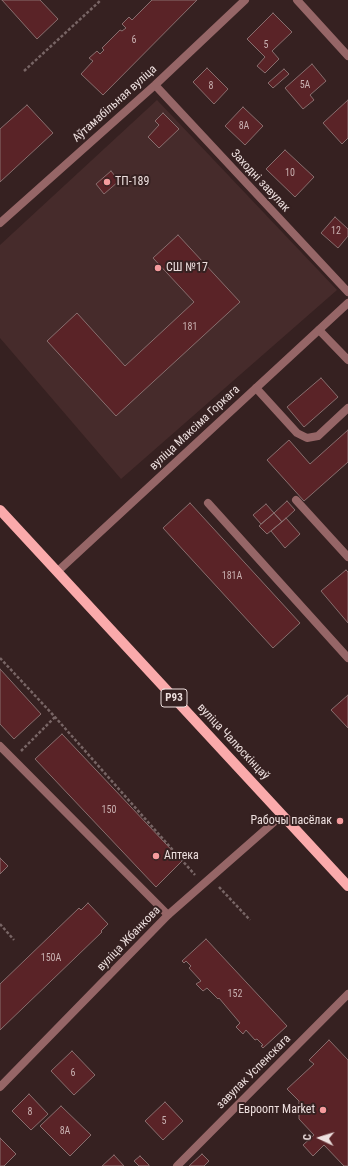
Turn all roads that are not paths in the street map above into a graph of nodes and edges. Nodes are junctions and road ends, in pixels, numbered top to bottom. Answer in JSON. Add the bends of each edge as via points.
{"nodes":[{"id":1,"x":245,"y":0,"type":"edge"},
{"id":2,"x":297,"y":0,"type":"edge"},
{"id":3,"x":348,"y":56,"type":"edge"},
{"id":4,"x":155,"y":85,"type":"junction"},
{"id":5,"x":0,"y":224,"type":"edge"},
{"id":6,"x":348,"y":292,"type":"edge"},
{"id":7,"x":348,"y":303,"type":"edge"},
{"id":8,"x":320,"y":330,"type":"junction"},
{"id":9,"x":348,"y":360,"type":"edge"},
{"id":10,"x":256,"y":388,"type":"junction"},
{"id":11,"x":348,"y":408,"type":"edge"},
{"id":12,"x":296,"y":500,"type":"dead end"},
{"id":13,"x":208,"y":503,"type":"dead end"},
{"id":14,"x":0,"y":510,"type":"edge"},
{"id":15,"x":348,"y":557,"type":"edge"},
{"id":16,"x":58,"y":571,"type":"junction"},
{"id":17,"x":348,"y":658,"type":"edge"},
{"id":18,"x":0,"y":746,"type":"edge"},
{"id":19,"x":282,"y":815,"type":"junction"},
{"id":20,"x":348,"y":886,"type":"edge"},
{"id":21,"x":168,"y":915,"type":"junction"},
{"id":22,"x":348,"y":994,"type":"edge"},
{"id":23,"x":0,"y":1087,"type":"edge"},
{"id":24,"x":177,"y":1166,"type":"edge"}],
"edges":[{"from":1,"to":4,"type":"street","name":"Аўтамабільная вуліца"},
{"from":2,"to":3,"type":"street"},
{"from":4,"to":5,"type":"street","name":"Аўтамабільная вуліца"},
{"from":4,"to":6,"type":"street","name":"Заходні завулак"},
{"from":7,"to":8,"type":"street","name":"вуліца Максіма Горкага"},
{"from":8,"to":9,"type":"street"},
{"from":8,"to":10,"type":"street","name":"вуліца Максіма Горкага"},
{"from":10,"to":11,"type":"street","via":[[297,433],[308,438],[318,436]]},
{"from":10,"to":16,"type":"street","name":"вуліца Максіма Горкага"},
{"from":12,"to":15,"type":"street"},
{"from":13,"to":17,"type":"street"},
{"from":14,"to":16,"type":"main road","name":"вуліца Чалюскінцаў","number":"Р93"},
{"from":16,"to":19,"type":"main road","name":"вуліца Чалюскінцаў","number":"Р93"},
{"from":18,"to":21,"type":"street"},
{"from":19,"to":20,"type":"main road","name":"вуліца Чалюскінцаў","number":"Р93"},
{"from":19,"to":21,"type":"street","name":"вуліца Жбанкова"},
{"from":21,"to":23,"type":"street","name":"вуліца Жбанкова"},
{"from":22,"to":24,"type":"street","name":"завулак Успенскага"}]}
